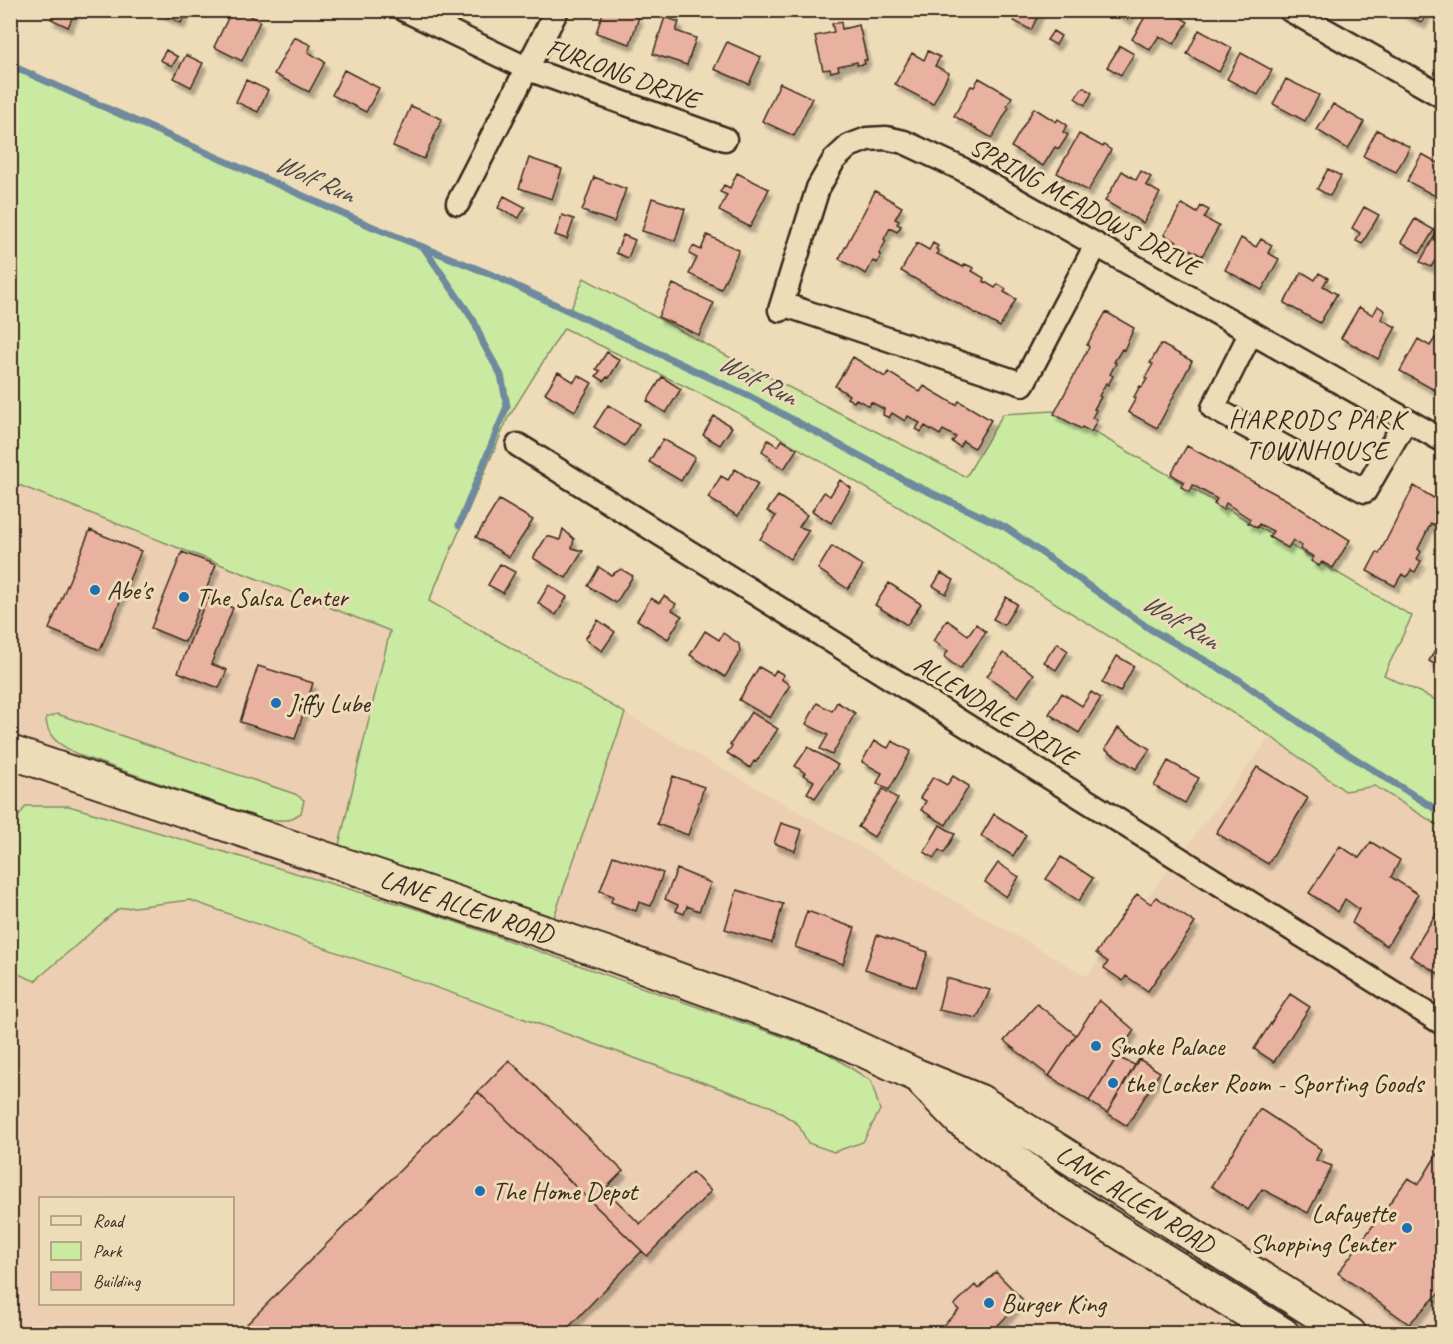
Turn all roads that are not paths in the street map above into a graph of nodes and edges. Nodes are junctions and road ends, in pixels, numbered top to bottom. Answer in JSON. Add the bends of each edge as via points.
{"nodes":[{"id":1,"x":405,"y":10,"type":"edge"},
{"id":2,"x":557,"y":10,"type":"edge"},
{"id":3,"x":1290,"y":10,"type":"edge"},
{"id":4,"x":528,"y":69,"type":"junction"},
{"id":5,"x":1443,"y":96,"type":"edge"},
{"id":6,"x":725,"y":139,"type":"dead end"},
{"id":7,"x":458,"y":203,"type":"dead end"},
{"id":8,"x":1096,"y":245,"type":"junction"},
{"id":9,"x":1251,"y":332,"type":"junction"},
{"id":10,"x":1406,"y":420,"type":"junction"},
{"id":11,"x":1443,"y":440,"type":"edge"},
{"id":12,"x":518,"y":445,"type":"dead end"},
{"id":13,"x":10,"y":752,"type":"edge"},
{"id":14,"x":1443,"y":1023,"type":"edge"},
{"id":15,"x":916,"y":1075,"type":"junction"},
{"id":16,"x":1283,"y":1334,"type":"edge"},
{"id":17,"x":1350,"y":1334,"type":"edge"}],
"edges":[{"from":1,"to":4,"type":"street","name":"FURLONG DRIVE"},
{"from":2,"to":4,"type":"street"},
{"from":3,"to":5,"type":"street"},
{"from":4,"to":6,"type":"street","name":"FURLONG DRIVE"},
{"from":4,"to":7,"type":"street"},
{"from":8,"to":8,"type":"street","name":"SPRING MEADOWS DRIVE","via":[[925,151],[886,138],[867,139],[849,146],[834,160],[818,188],[781,307],[1023,384]]},
{"from":8,"to":9,"type":"street","name":"SPRING MEADOWS DRIVE"},
{"from":9,"to":10,"type":"street","name":"SPRING MEADOWS DRIVE"},
{"from":9,"to":10,"type":"street","via":[[1213,408],[1365,491]]},
{"from":10,"to":11,"type":"street","name":"SPRING MEADOWS DRIVE"},
{"from":12,"to":14,"type":"street","name":"ALLENDALE DRIVE"},
{"from":13,"to":15,"type":"main road","name":"LANE ALLEN ROAD","via":[[606,953],[819,1030]]},
{"from":15,"to":16,"type":"main road","name":"LANE ALLEN ROAD","via":[[960,1120],[1069,1201]]},
{"from":15,"to":17,"type":"main road","name":"LANE ALLEN ROAD","via":[[980,1101]]}]}
